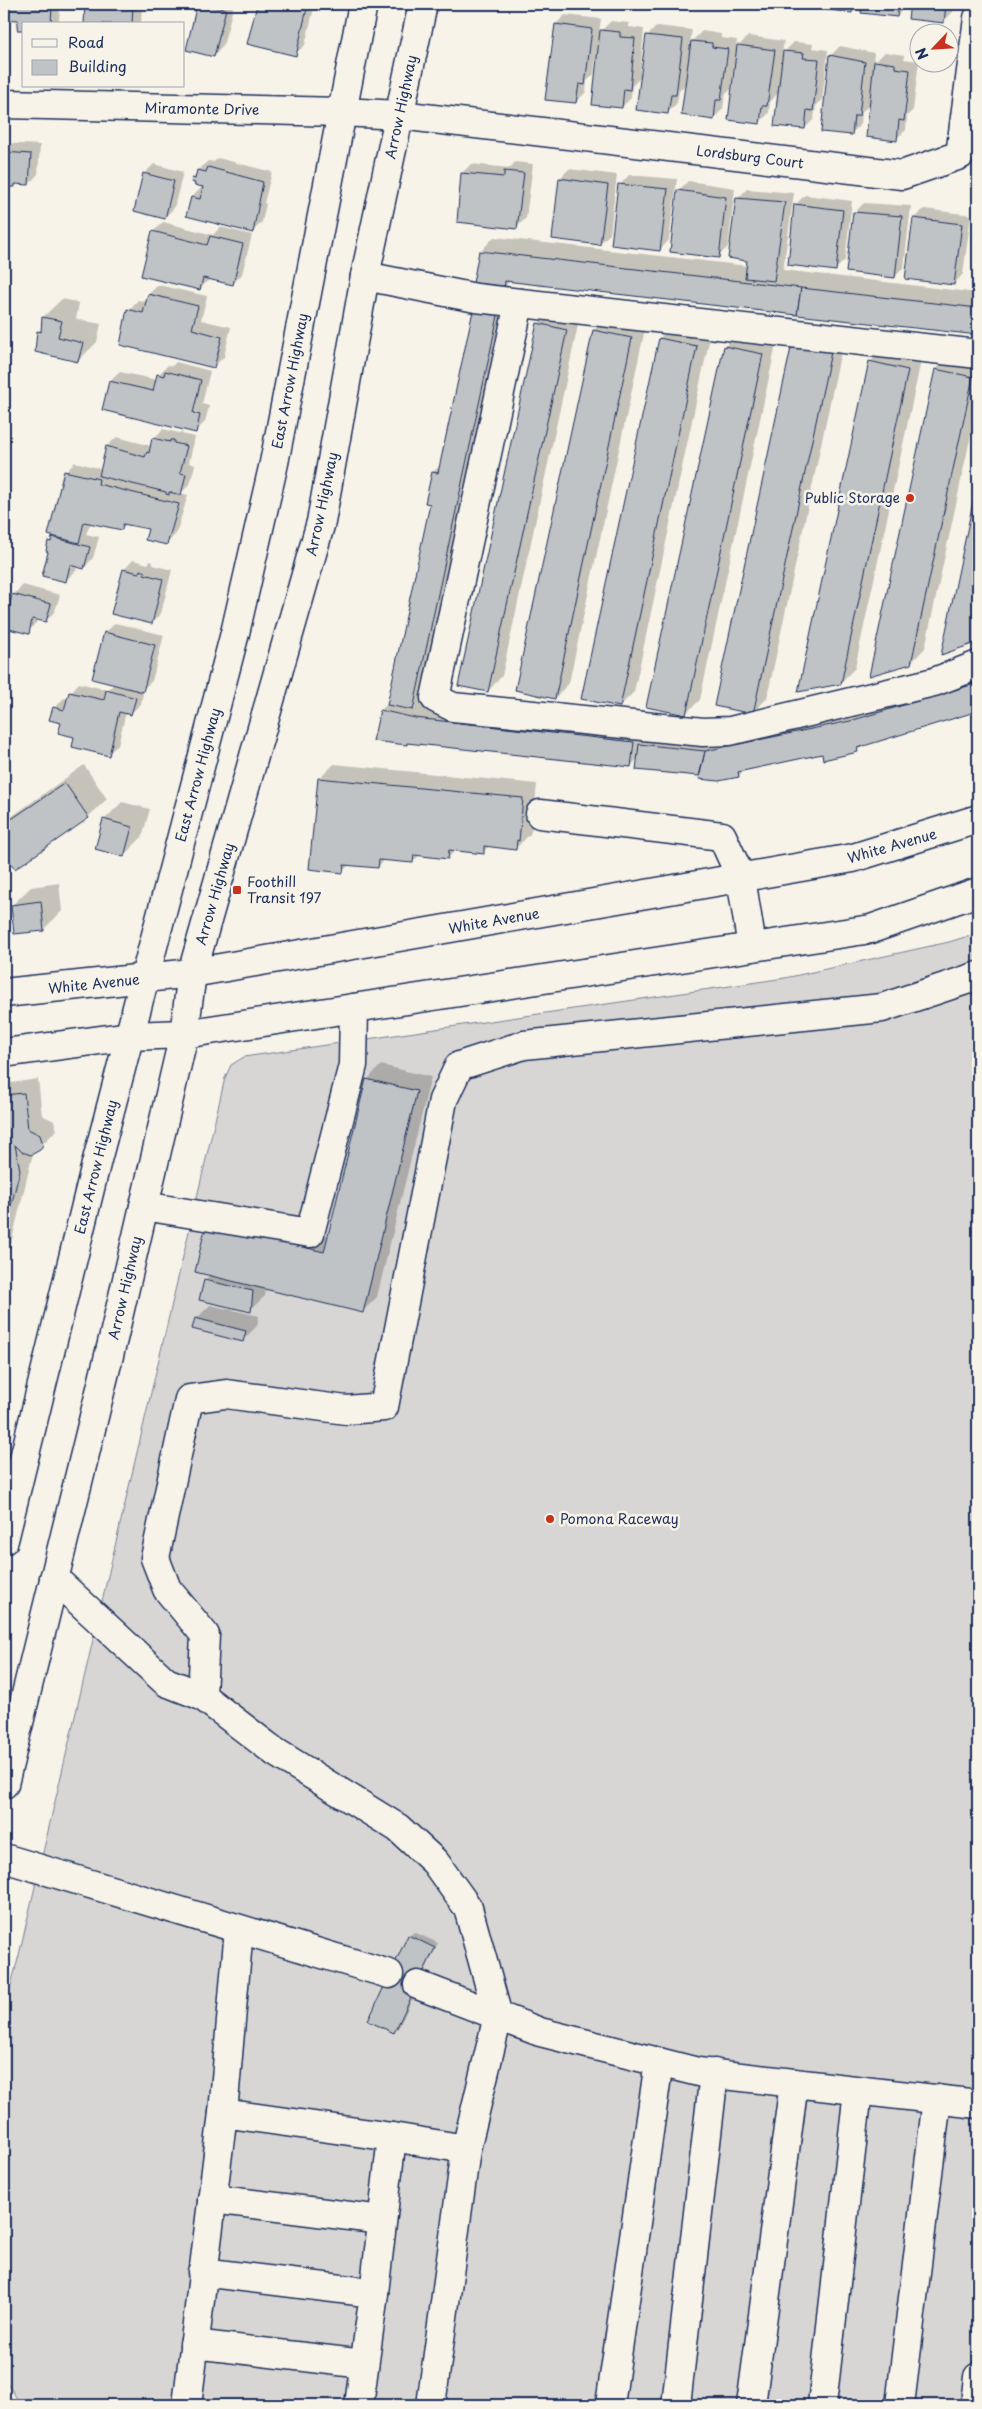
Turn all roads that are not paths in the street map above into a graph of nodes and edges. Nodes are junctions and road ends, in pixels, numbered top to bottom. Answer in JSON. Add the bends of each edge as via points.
{"nodes":[{"id":1,"x":363,"y":4,"type":"edge"},
{"id":2,"x":423,"y":4,"type":"edge"},
{"id":3,"x":978,"y":18,"type":"edge"},
{"id":4,"x":4,"y":104,"type":"edge"},
{"id":5,"x":341,"y":112,"type":"junction"},
{"id":6,"x":400,"y":115,"type":"junction"},
{"id":7,"x":365,"y":276,"type":"junction"},
{"id":8,"x":519,"y":303,"type":"junction"},
{"id":9,"x":978,"y":354,"type":"edge"},
{"id":10,"x":978,"y":665,"type":"edge"},
{"id":11,"x":540,"y":814,"type":"dead end"},
{"id":12,"x":978,"y":820,"type":"edge"},
{"id":13,"x":741,"y":878,"type":"junction"},
{"id":14,"x":978,"y":892,"type":"edge"},
{"id":15,"x":752,"y":947,"type":"junction"},
{"id":16,"x":192,"y":973,"type":"junction"},
{"id":17,"x":978,"y":976,"type":"edge"},
{"id":18,"x":144,"y":979,"type":"junction"},
{"id":19,"x":4,"y":993,"type":"edge"},
{"id":20,"x":354,"y":1008,"type":"junction"},
{"id":21,"x":184,"y":1034,"type":"junction"},
{"id":22,"x":130,"y":1036,"type":"junction"},
{"id":23,"x":4,"y":1053,"type":"edge"},
{"id":24,"x":144,"y":1206,"type":"junction"},
{"id":25,"x":10,"y":1486,"type":"edge"},
{"id":26,"x":4,"y":1540,"type":"edge"},
{"id":27,"x":54,"y":1578,"type":"junction"},
{"id":28,"x":202,"y":1696,"type":"junction"},
{"id":29,"x":4,"y":1784,"type":"edge"},
{"id":30,"x":4,"y":1858,"type":"edge"},
{"id":31,"x":239,"y":1929,"type":"junction"},
{"id":32,"x":389,"y":1974,"type":"dead end"},
{"id":33,"x":418,"y":1985,"type":"dead end"},
{"id":34,"x":498,"y":2016,"type":"junction"},
{"id":35,"x":659,"y":2062,"type":"junction"},
{"id":36,"x":714,"y":2073,"type":"junction"},
{"id":37,"x":794,"y":2083,"type":"junction"},
{"id":38,"x":858,"y":2091,"type":"junction"},
{"id":39,"x":937,"y":2100,"type":"junction"},
{"id":40,"x":978,"y":2104,"type":"edge"},
{"id":41,"x":223,"y":2113,"type":"junction"},
{"id":42,"x":392,"y":2137,"type":"junction"},
{"id":43,"x":466,"y":2149,"type":"junction"},
{"id":44,"x":212,"y":2199,"type":"junction"},
{"id":45,"x":382,"y":2220,"type":"junction"},
{"id":46,"x":202,"y":2272,"type":"junction"},
{"id":47,"x":374,"y":2293,"type":"junction"},
{"id":48,"x":194,"y":2344,"type":"junction"},
{"id":49,"x":364,"y":2364,"type":"junction"},
{"id":50,"x":978,"y":2377,"type":"edge"},
{"id":51,"x":187,"y":2405,"type":"edge"},
{"id":52,"x":359,"y":2405,"type":"edge"},
{"id":53,"x":431,"y":2405,"type":"edge"},
{"id":54,"x":610,"y":2405,"type":"edge"},
{"id":55,"x":676,"y":2405,"type":"edge"},
{"id":56,"x":751,"y":2405,"type":"edge"},
{"id":57,"x":822,"y":2405,"type":"edge"},
{"id":58,"x":900,"y":2405,"type":"edge"},
{"id":59,"x":975,"y":2405,"type":"edge"}],
"edges":[{"from":1,"to":5,"type":"main road","name":"East Arrow Highway"},
{"from":2,"to":6,"type":"main road","name":"Arrow Highway"},
{"from":3,"to":6,"type":"main road","name":"Lordsburg Court","via":[[960,155],[902,175]]},
{"from":4,"to":5,"type":"main road","name":"Miramonte Drive"},
{"from":5,"to":6,"type":"main road","name":"Miramonte Drive"},
{"from":5,"to":18,"type":"main road","name":"East Arrow Highway","via":[[274,463],[235,633]]},
{"from":6,"to":7,"type":"main road","name":"Arrow Highway"},
{"from":7,"to":8,"type":"main road","via":[[476,298]]},
{"from":7,"to":16,"type":"main road","name":"Arrow Highway","via":[[321,522]]},
{"from":8,"to":9,"type":"main road"},
{"from":8,"to":10,"type":"main road","via":[[435,698],[453,706],[703,732],[730,731],[934,682]]},
{"from":11,"to":13,"type":"main road","via":[[722,836]]},
{"from":12,"to":13,"type":"main road","name":"White Avenue","via":[[853,858]]},
{"from":13,"to":15,"type":"main road"},
{"from":13,"to":16,"type":"main road","name":"White Avenue"},
{"from":14,"to":15,"type":"main road","via":[[871,929]]},
{"from":15,"to":20,"type":"main road"},
{"from":16,"to":18,"type":"main road","name":"White Avenue"},
{"from":16,"to":21,"type":"main road","name":"Arrow Highway"},
{"from":17,"to":28,"type":"main road","via":[[882,1008],[524,1046],[459,1066],[443,1100],[384,1407],[346,1410],[226,1394],[189,1399],[155,1558],[167,1589],[205,1635]]},
{"from":18,"to":19,"type":"main road","name":"White Avenue"},
{"from":18,"to":22,"type":"main road","name":"East Arrow Highway"},
{"from":20,"to":21,"type":"main road"},
{"from":20,"to":24,"type":"main road","via":[[353,1065],[310,1233]]},
{"from":21,"to":22,"type":"main road"},
{"from":21,"to":24,"type":"main road","name":"Arrow Highway"},
{"from":22,"to":23,"type":"main road"},
{"from":22,"to":25,"type":"main road","name":"East Arrow Highway"},
{"from":24,"to":27,"type":"main road","name":"Arrow Highway"},
{"from":25,"to":26,"type":"main road","name":"East Arrow Highway"},
{"from":27,"to":28,"type":"main road","via":[[166,1682]]},
{"from":27,"to":29,"type":"main road","name":"Arrow Highway"},
{"from":28,"to":34,"type":"main road","via":[[275,1752],[398,1828],[435,1862],[468,1908]]},
{"from":30,"to":31,"type":"main road"},
{"from":31,"to":32,"type":"main road"},
{"from":31,"to":41,"type":"main road"},
{"from":33,"to":34,"type":"main road"},
{"from":34,"to":35,"type":"main road","via":[[540,2032]]},
{"from":34,"to":43,"type":"main road"},
{"from":35,"to":36,"type":"main road"},
{"from":35,"to":54,"type":"main road"},
{"from":36,"to":37,"type":"main road"},
{"from":36,"to":55,"type":"main road"},
{"from":37,"to":38,"type":"main road"},
{"from":37,"to":56,"type":"main road"},
{"from":38,"to":39,"type":"main road"},
{"from":38,"to":57,"type":"main road"},
{"from":39,"to":40,"type":"main road"},
{"from":39,"to":58,"type":"main road"},
{"from":41,"to":42,"type":"main road"},
{"from":41,"to":44,"type":"main road"},
{"from":42,"to":43,"type":"main road"},
{"from":42,"to":45,"type":"main road"},
{"from":43,"to":53,"type":"main road"},
{"from":44,"to":45,"type":"main road"},
{"from":44,"to":46,"type":"main road"},
{"from":45,"to":47,"type":"main road"},
{"from":46,"to":47,"type":"main road"},
{"from":46,"to":48,"type":"main road"},
{"from":47,"to":49,"type":"main road"},
{"from":48,"to":49,"type":"main road"},
{"from":48,"to":51,"type":"main road"},
{"from":49,"to":52,"type":"main road"},
{"from":50,"to":59,"type":"main road"}]}
